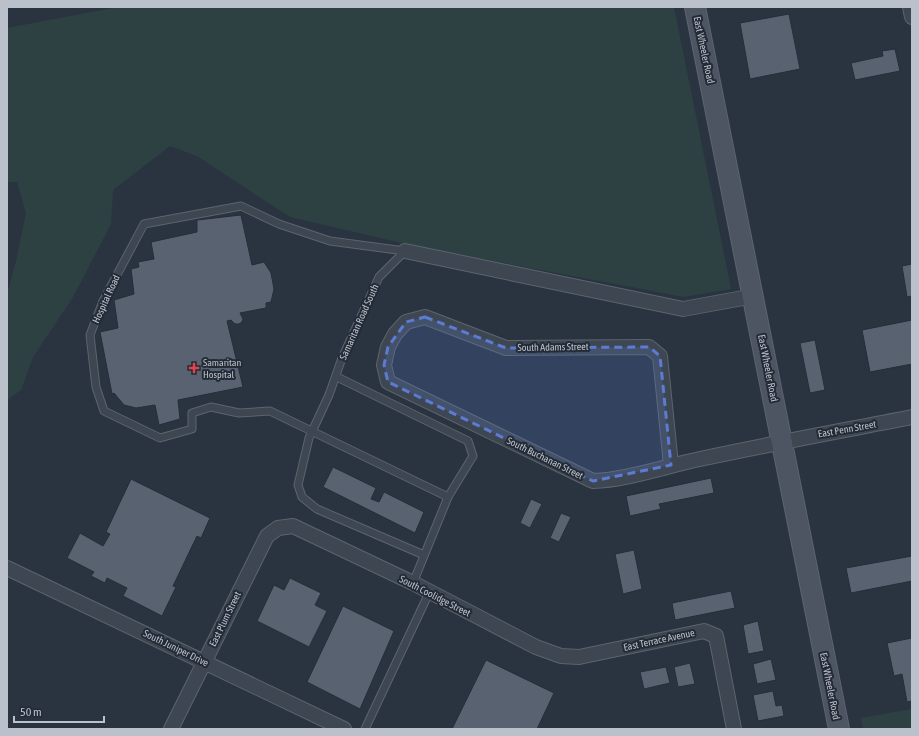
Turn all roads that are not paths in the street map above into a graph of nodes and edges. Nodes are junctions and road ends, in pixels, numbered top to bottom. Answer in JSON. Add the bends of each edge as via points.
{"nodes":[{"id":1,"x":695,"y":7,"type":"edge"},
{"id":2,"x":910,"y":7,"type":"edge"},
{"id":3,"x":912,"y":17,"type":"edge"},
{"id":4,"x":405,"y":251,"type":"junction"},
{"id":5,"x":754,"y":296,"type":"junction"},
{"id":6,"x":336,"y":377,"type":"junction"},
{"id":7,"x":388,"y":382,"type":"joint"},
{"id":8,"x":912,"y":418,"type":"edge"},
{"id":9,"x":313,"y":432,"type":"junction"},
{"id":10,"x":782,"y":441,"type":"junction"},
{"id":11,"x":671,"y":465,"type":"junction"},
{"id":12,"x":448,"y":497,"type":"junction"},
{"id":13,"x":293,"y":526,"type":"joint"},
{"id":14,"x":424,"y":555,"type":"junction"},
{"id":15,"x":7,"y":568,"type":"edge"},
{"id":16,"x":412,"y":583,"type":"junction"},
{"id":17,"x":429,"y":593,"type":"junction"},
{"id":18,"x":579,"y":657,"type":"joint"},
{"id":19,"x":204,"y":662,"type":"junction"},
{"id":20,"x":171,"y":729,"type":"edge"},
{"id":21,"x":344,"y":729,"type":"edge"},
{"id":22,"x":365,"y":729,"type":"edge"},
{"id":23,"x":734,"y":729,"type":"edge"},
{"id":24,"x":839,"y":729,"type":"edge"}],
"edges":[{"from":1,"to":5,"type":"main road","name":"East Wheeler Road"},
{"from":2,"to":3,"type":"street"},
{"from":4,"to":5,"type":"street","via":[[683,309]]},
{"from":4,"to":6,"type":"lane","name":"Samaritan Road South","via":[[379,277]]},
{"from":4,"to":9,"type":"lane","name":"Hospital Road","via":[[330,241],[279,224],[242,206],[144,224],[103,301],[90,335],[96,387],[104,411],[160,438],[192,429],[192,413],[211,407],[240,413],[270,411]]},
{"from":5,"to":10,"type":"main road","name":"East Wheeler Road"},
{"from":6,"to":9,"type":"lane","name":"Samaritan Road South"},
{"from":6,"to":12,"type":"lane","via":[[468,441],[473,456]]},
{"from":7,"to":11,"type":"street","name":"South Buchanan Street","via":[[593,481],[610,480]]},
{"from":7,"to":11,"type":"street","name":"South Adams Street","via":[[384,365],[388,347],[395,334],[406,322],[425,317],[506,348],[649,347],[660,356]]},
{"from":8,"to":10,"type":"street","name":"East Penn Street"},
{"from":9,"to":12,"type":"lane"},
{"from":9,"to":14,"type":"lane","name":"Samaritan Road South","via":[[309,438],[298,485],[302,497],[317,509]]},
{"from":10,"to":11,"type":"street","name":"South Buchanan Street"},
{"from":10,"to":24,"type":"main road","name":"East Wheeler Road"},
{"from":12,"to":14,"type":"lane"},
{"from":13,"to":16,"type":"street","name":"South Coolidge Street"},
{"from":13,"to":19,"type":"street","name":"East Plum Street","via":[[278,528],[267,536]]},
{"from":14,"to":16,"type":"lane"},
{"from":15,"to":19,"type":"street","name":"South Juniper Drive"},
{"from":16,"to":17,"type":"street","name":"South Coolidge Street"},
{"from":17,"to":18,"type":"street","name":"South Coolidge Street","via":[[536,647],[561,656]]},
{"from":17,"to":22,"type":"lane"},
{"from":18,"to":23,"type":"street","name":"East Terrace Avenue","via":[[704,631],[716,636]]},
{"from":19,"to":20,"type":"street","name":"East Plum Street"},
{"from":19,"to":21,"type":"street","name":"South Juniper Drive"}]}
